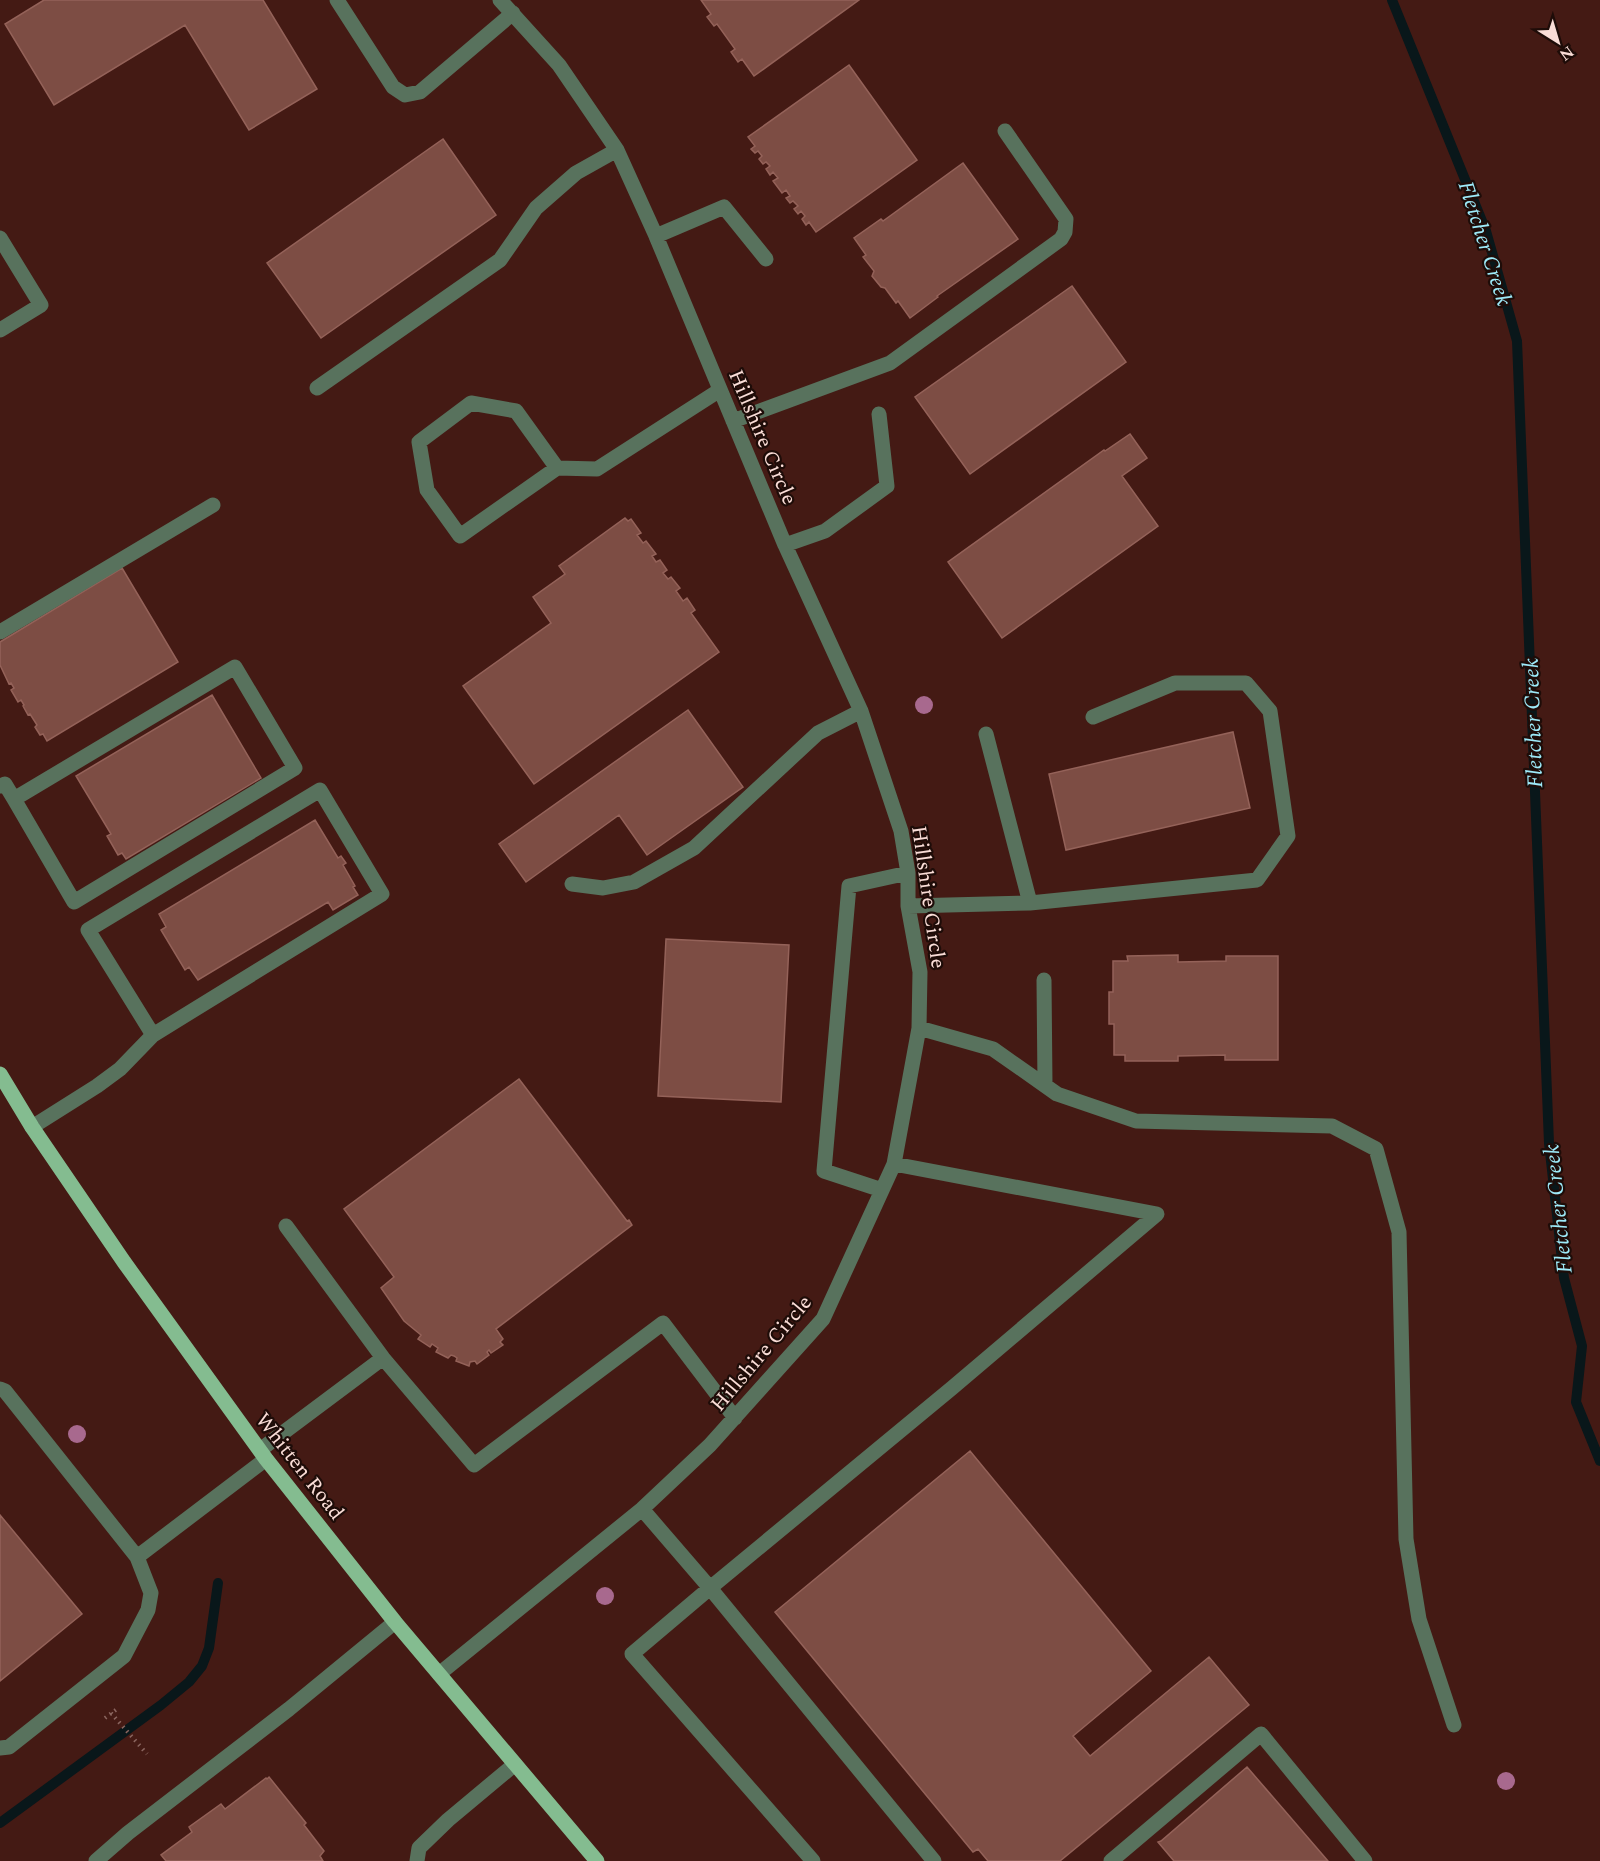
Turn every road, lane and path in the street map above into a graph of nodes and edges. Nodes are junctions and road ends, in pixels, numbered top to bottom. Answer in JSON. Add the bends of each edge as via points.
{"nodes":[{"id":1,"x":337,"y":0,"type":"edge"},
{"id":2,"x":500,"y":0,"type":"edge"},
{"id":3,"x":513,"y":13,"type":"junction"},
{"id":4,"x":1005,"y":130,"type":"dead end"},
{"id":5,"x":618,"y":150,"type":"junction"},
{"id":6,"x":656,"y":236,"type":"junction"},
{"id":7,"x":2,"y":244,"type":"edge"},
{"id":8,"x":766,"y":259,"type":"dead end"},
{"id":9,"x":0,"y":330,"type":"edge"},
{"id":10,"x":317,"y":388,"type":"dead end"},
{"id":11,"x":720,"y":390,"type":"junction"},
{"id":12,"x":879,"y":414,"type":"dead end"},
{"id":13,"x":733,"y":421,"type":"junction"},
{"id":14,"x":557,"y":468,"type":"junction"},
{"id":15,"x":213,"y":505,"type":"dead end"},
{"id":16,"x":785,"y":545,"type":"junction"},
{"id":17,"x":0,"y":632,"type":"edge"},
{"id":18,"x":861,"y":711,"type":"junction"},
{"id":19,"x":1092,"y":717,"type":"dead end"},
{"id":20,"x":986,"y":734,"type":"dead end"},
{"id":21,"x":2,"y":781,"type":"edge"},
{"id":22,"x":14,"y":799,"type":"junction"},
{"id":23,"x":908,"y":873,"type":"junction"},
{"id":24,"x":572,"y":884,"type":"dead end"},
{"id":25,"x":1030,"y":903,"type":"junction"},
{"id":26,"x":908,"y":906,"type":"junction"},
{"id":27,"x":1044,"y":980,"type":"dead end"},
{"id":28,"x":919,"y":1028,"type":"junction"},
{"id":29,"x":153,"y":1035,"type":"junction"},
{"id":30,"x":0,"y":1074,"type":"edge"},
{"id":31,"x":1045,"y":1085,"type":"junction"},
{"id":32,"x":32,"y":1127,"type":"junction"},
{"id":33,"x":894,"y":1164,"type":"junction"},
{"id":34,"x":882,"y":1190,"type":"junction"},
{"id":35,"x":286,"y":1226,"type":"dead end"},
{"id":36,"x":383,"y":1359,"type":"junction"},
{"id":37,"x":0,"y":1389,"type":"edge"},
{"id":38,"x":735,"y":1418,"type":"junction"},
{"id":39,"x":263,"y":1455,"type":"junction"},
{"id":40,"x":642,"y":1509,"type":"junction"},
{"id":41,"x":137,"y":1557,"type":"junction"},
{"id":42,"x":710,"y":1588,"type":"junction"},
{"id":43,"x":395,"y":1622,"type":"junction"},
{"id":44,"x":439,"y":1674,"type":"junction"},
{"id":45,"x":117,"y":1709,"type":"dead end"},
{"id":46,"x":113,"y":1715,"type":"junction"},
{"id":47,"x":105,"y":1718,"type":"dead end"},
{"id":48,"x":1454,"y":1725,"type":"dead end"},
{"id":49,"x":0,"y":1748,"type":"edge"},
{"id":50,"x":147,"y":1754,"type":"dead end"},
{"id":51,"x":515,"y":1764,"type":"junction"},
{"id":52,"x":96,"y":1861,"type":"edge"},
{"id":53,"x":417,"y":1861,"type":"edge"},
{"id":54,"x":597,"y":1861,"type":"edge"},
{"id":55,"x":813,"y":1861,"type":"edge"},
{"id":56,"x":934,"y":1861,"type":"edge"},
{"id":57,"x":1111,"y":1861,"type":"edge"},
{"id":58,"x":1365,"y":1861,"type":"edge"}],
"edges":[{"from":1,"to":3,"type":"street","via":[[393,87],[405,94],[420,92]]},
{"from":2,"to":3,"type":"street","name":"Hillshire Circle"},
{"from":3,"to":5,"type":"street","name":"Hillshire Circle","via":[[559,66]]},
{"from":4,"to":13,"type":"street","via":[[1066,219],[1061,239],[890,363]]},
{"from":5,"to":6,"type":"street","name":"Hillshire Circle"},
{"from":5,"to":10,"type":"street","via":[[576,173],[536,208],[500,260]]},
{"from":6,"to":8,"type":"street","via":[[724,207]]},
{"from":6,"to":11,"type":"street","name":"Hillshire Circle"},
{"from":7,"to":9,"type":"street","via":[[41,305]]},
{"from":11,"to":13,"type":"street","name":"Hillshire Circle"},
{"from":11,"to":14,"type":"street","via":[[597,469]]},
{"from":12,"to":16,"type":"street","via":[[886,486],[825,531]]},
{"from":13,"to":16,"type":"street","name":"Hillshire Circle"},
{"from":14,"to":14,"type":"street","via":[[516,411],[471,403],[419,442],[427,490],[460,536]]},
{"from":15,"to":17,"type":"street"},
{"from":16,"to":18,"type":"street","name":"Hillshire Circle"},
{"from":18,"to":23,"type":"street","name":"Hillshire Circle","via":[[901,831]]},
{"from":18,"to":24,"type":"street","via":[[818,733],[694,848],[634,882],[603,888]]},
{"from":19,"to":25,"type":"street","via":[[1175,683],[1246,682],[1270,711],[1288,836],[1257,880]]},
{"from":20,"to":25,"type":"street"},
{"from":21,"to":22,"type":"street"},
{"from":22,"to":22,"type":"street","via":[[235,667],[295,768],[74,902]]},
{"from":23,"to":26,"type":"street","name":"Hillshire Circle"},
{"from":23,"to":34,"type":"street","via":[[849,886],[824,1171]]},
{"from":25,"to":26,"type":"street"},
{"from":26,"to":28,"type":"street","name":"Hillshire Circle","via":[[920,972]]},
{"from":27,"to":31,"type":"street"},
{"from":28,"to":31,"type":"street","via":[[993,1049]]},
{"from":28,"to":33,"type":"street","name":"Hillshire Circle"},
{"from":29,"to":29,"type":"street","via":[[382,894],[320,790],[88,930]]},
{"from":29,"to":32,"type":"street","via":[[120,1069]]},
{"from":30,"to":32,"type":"main road","name":"Whitten Road"},
{"from":31,"to":48,"type":"street","via":[[1057,1094],[1136,1121],[1332,1126],[1376,1149],[1399,1232],[1406,1539],[1419,1619]]},
{"from":32,"to":39,"type":"main road","name":"Whitten Road"},
{"from":33,"to":34,"type":"street","name":"Hillshire Circle"},
{"from":33,"to":42,"type":"street","via":[[1156,1214]]},
{"from":34,"to":38,"type":"street","name":"Hillshire Circle","via":[[823,1319]]},
{"from":35,"to":36,"type":"street"},
{"from":36,"to":38,"type":"street","via":[[474,1465],[663,1323]]},
{"from":36,"to":39,"type":"street"},
{"from":37,"to":41,"type":"street"},
{"from":38,"to":40,"type":"street","name":"Hillshire Circle"},
{"from":39,"to":41,"type":"street"},
{"from":39,"to":43,"type":"main road","name":"Whitten Road"},
{"from":40,"to":42,"type":"street"},
{"from":40,"to":44,"type":"street","name":"Hillshire Circle"},
{"from":41,"to":49,"type":"street","via":[[150,1593],[148,1610],[123,1656],[9,1747]]},
{"from":42,"to":55,"type":"street","via":[[632,1654]]},
{"from":42,"to":56,"type":"street"},
{"from":43,"to":44,"type":"main road","name":"Whitten Road"},
{"from":43,"to":52,"type":"street"},
{"from":44,"to":51,"type":"main road","name":"Whitten Road"},
{"from":45,"to":46,"type":"path"},
{"from":46,"to":47,"type":"path"},
{"from":46,"to":50,"type":"path"},
{"from":51,"to":53,"type":"street","via":[[419,1848]]},
{"from":51,"to":54,"type":"main road","name":"Whitten Road"},
{"from":57,"to":58,"type":"street","via":[[1261,1734]]}]}
